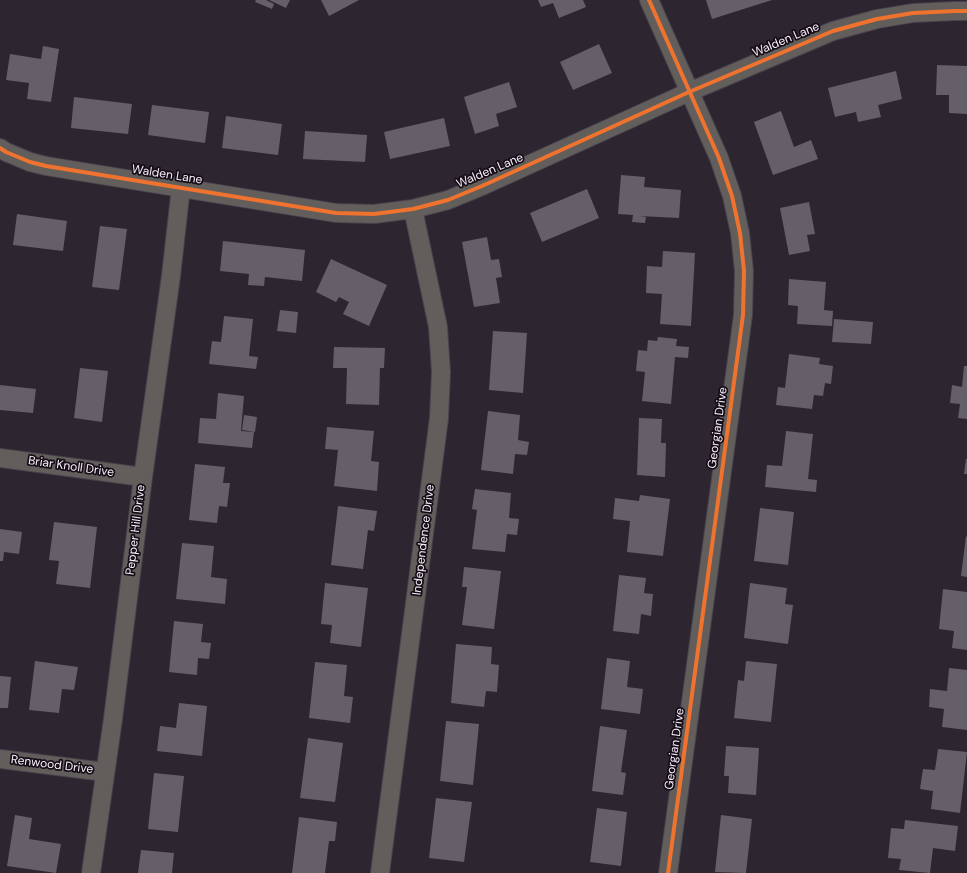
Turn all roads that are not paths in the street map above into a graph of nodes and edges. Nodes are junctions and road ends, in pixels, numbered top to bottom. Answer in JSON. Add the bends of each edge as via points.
{"nodes":[{"id":1,"x":649,"y":0,"type":"edge"},
{"id":2,"x":967,"y":11,"type":"edge"},
{"id":3,"x":689,"y":92,"type":"junction"},
{"id":4,"x":0,"y":148,"type":"edge"},
{"id":5,"x":181,"y":187,"type":"junction"},
{"id":6,"x":413,"y":209,"type":"junction"},
{"id":7,"x":0,"y":458,"type":"edge"},
{"id":8,"x":143,"y":477,"type":"junction"},
{"id":9,"x":0,"y":759,"type":"edge"},
{"id":10,"x":105,"y":772,"type":"junction"},
{"id":11,"x":91,"y":873,"type":"edge"},
{"id":12,"x":380,"y":873,"type":"edge"},
{"id":13,"x":668,"y":873,"type":"edge"}],
"edges":[{"from":1,"to":3,"type":"street","name":"Georgian Drive"},
{"from":2,"to":3,"type":"street","name":"Walden Lane","via":[[914,13],[877,19],[833,32]]},
{"from":3,"to":6,"type":"street","name":"Walden Lane","via":[[482,186],[448,200]]},
{"from":3,"to":13,"type":"street","name":"Georgian Drive","via":[[719,158],[732,196],[740,233],[744,271],[743,308]]},
{"from":4,"to":5,"type":"street","name":"Walden Lane","via":[[30,162],[46,166]]},
{"from":5,"to":6,"type":"street","name":"Walden Lane","via":[[336,213],[374,214]]},
{"from":5,"to":8,"type":"street","name":"Pepper Hill Drive"},
{"from":6,"to":12,"type":"street","name":"Independence Drive","via":[[438,327],[440,410]]},
{"from":7,"to":8,"type":"street","name":"Briar Knoll Drive"},
{"from":8,"to":10,"type":"street","name":"Pepper Hill Drive"},
{"from":9,"to":10,"type":"street","name":"Renwood Drive"},
{"from":10,"to":11,"type":"street","name":"Pepper Hill Drive"}]}
